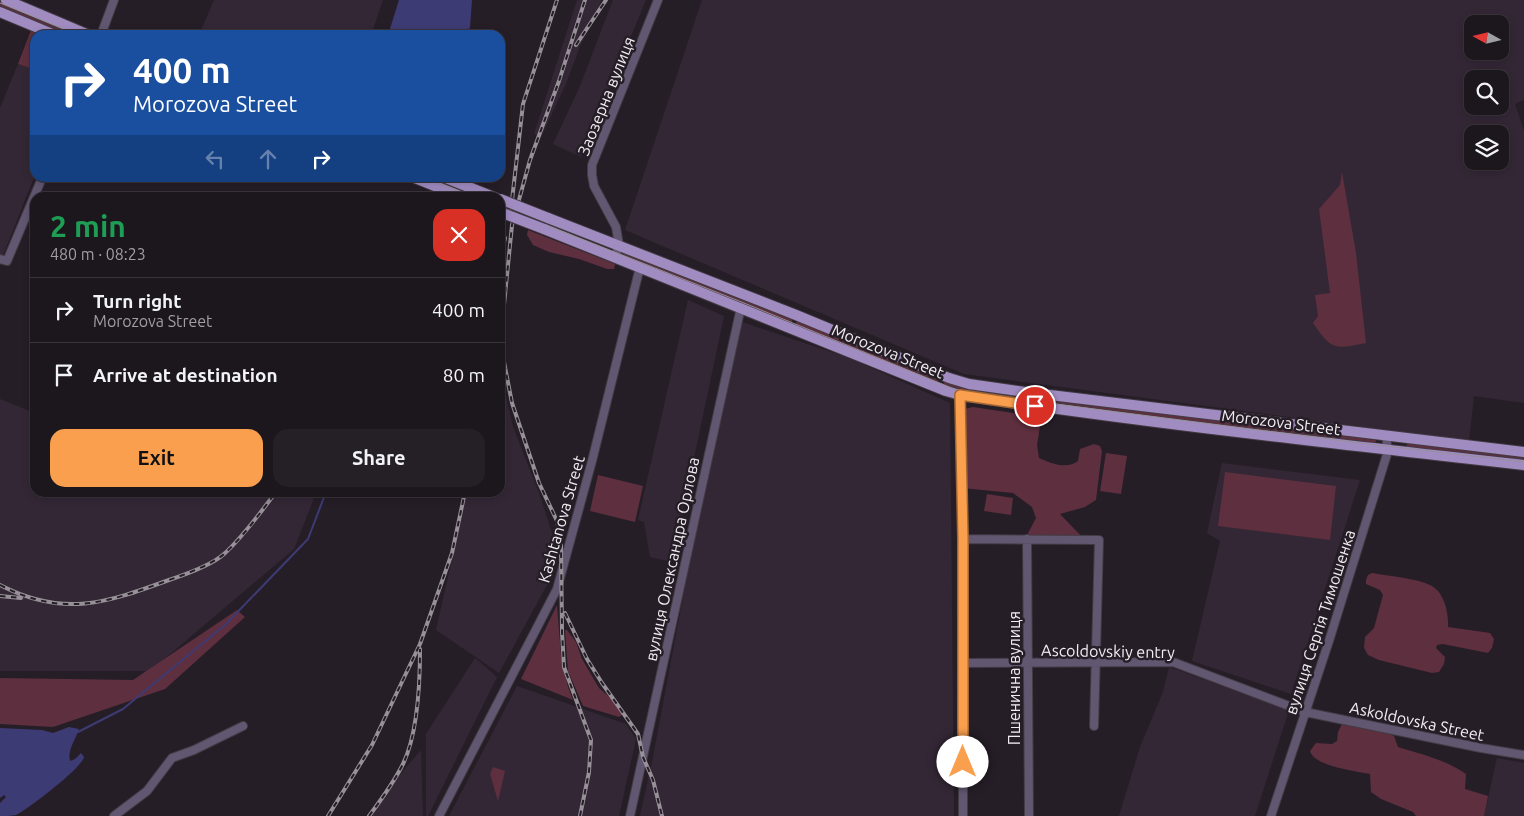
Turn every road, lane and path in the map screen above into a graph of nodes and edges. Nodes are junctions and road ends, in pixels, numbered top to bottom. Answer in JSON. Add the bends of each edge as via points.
{"nodes":[{"id":1,"x":6,"y":0,"type":"edge"},
{"id":2,"x":114,"y":0,"type":"edge"},
{"id":3,"x":658,"y":0,"type":"edge"},
{"id":4,"x":0,"y":12,"type":"edge"},
{"id":5,"x":44,"y":30,"type":"edge"},
{"id":6,"x":77,"y":30,"type":"edge"},
{"id":7,"x":103,"y":30,"type":"edge"},
{"id":8,"x":426,"y":182,"type":"edge"},
{"id":9,"x":456,"y":182,"type":"edge"},
{"id":10,"x":451,"y":192,"type":"edge"},
{"id":11,"x":481,"y":192,"type":"edge"},
{"id":12,"x":505,"y":201,"type":"edge"},
{"id":13,"x":30,"y":203,"type":"edge"},
{"id":14,"x":505,"y":214,"type":"edge"},
{"id":15,"x":619,"y":245,"type":"junction"},
{"id":16,"x":615,"y":257,"type":"junction"},
{"id":17,"x":3,"y":260,"type":"edge"},
{"id":18,"x":640,"y":267,"type":"junction"},
{"id":19,"x":740,"y":308,"type":"junction"},
{"id":20,"x":796,"y":315,"type":"junction"},
{"id":21,"x":791,"y":328,"type":"junction"},
{"id":22,"x":942,"y":375,"type":"junction"},
{"id":23,"x":937,"y":387,"type":"junction"},
{"id":24,"x":960,"y":395,"type":"junction"},
{"id":25,"x":1386,"y":436,"type":"junction"},
{"id":26,"x":1388,"y":451,"type":"junction"},
{"id":27,"x":1524,"y":452,"type":"edge"},
{"id":28,"x":1524,"y":465,"type":"edge"},
{"id":29,"x":963,"y":539,"type":"junction"},
{"id":30,"x":1027,"y":539,"type":"junction"},
{"id":31,"x":962,"y":663,"type":"junction"},
{"id":32,"x":1028,"y":663,"type":"junction"},
{"id":33,"x":1097,"y":663,"type":"junction"},
{"id":34,"x":1305,"y":712,"type":"junction"},
{"id":35,"x":243,"y":726,"type":"dead end"},
{"id":36,"x":1094,"y":726,"type":"dead end"},
{"id":37,"x":1524,"y":755,"type":"edge"},
{"id":38,"x":114,"y":816,"type":"edge"},
{"id":39,"x":439,"y":816,"type":"edge"},
{"id":40,"x":630,"y":816,"type":"edge"},
{"id":41,"x":963,"y":816,"type":"edge"},
{"id":42,"x":1029,"y":816,"type":"edge"},
{"id":43,"x":1271,"y":816,"type":"edge"}],
"edges":[{"from":1,"to":6,"type":"main road"},
{"from":2,"to":7,"type":"street"},
{"from":3,"to":15,"type":"street","name":"Заозерна вулиця","via":[[592,170],[594,186],[613,219]]},
{"from":4,"to":5,"type":"main road"},
{"from":8,"to":10,"type":"main road"},
{"from":9,"to":11,"type":"main road"},
{"from":12,"to":15,"type":"main road","name":"Morozova Street","bridge":true},
{"from":13,"to":17,"type":"street"},
{"from":14,"to":16,"type":"main road","name":"Morozova Street","bridge":true},
{"from":15,"to":16,"type":"street"},
{"from":15,"to":20,"type":"main road","name":"Morozova Street"},
{"from":16,"to":18,"type":"main road","name":"Morozova Street"},
{"from":18,"to":19,"type":"main road","name":"Morozova Street"},
{"from":18,"to":39,"type":"street","name":"Kashtanova Street","via":[[557,589]]},
{"from":19,"to":21,"type":"main road","name":"Morozova Street"},
{"from":19,"to":40,"type":"street","name":"вулиця Олександра Орлова"},
{"from":20,"to":21,"type":"main road"},
{"from":20,"to":22,"type":"main road","name":"Morozova Street"},
{"from":21,"to":23,"type":"main road","name":"Morozova Street"},
{"from":22,"to":23,"type":"main road"},
{"from":22,"to":25,"type":"main road","name":"Morozova Street","via":[[969,384],[1025,392]]},
{"from":23,"to":24,"type":"main road","name":"Morozova Street"},
{"from":24,"to":26,"type":"main road","name":"Morozova Street"},
{"from":24,"to":29,"type":"street"},
{"from":25,"to":26,"type":"street","name":"вулиця Сергія Тимошенка"},
{"from":25,"to":27,"type":"main road","name":"Morozova Street"},
{"from":26,"to":28,"type":"main road","name":"Morozova Street"},
{"from":26,"to":34,"type":"street","name":"вулиця Сергія Тимошенка"},
{"from":29,"to":30,"type":"street"},
{"from":29,"to":31,"type":"street"},
{"from":30,"to":32,"type":"street","name":"Пшенична вулиця"},
{"from":30,"to":33,"type":"street","via":[[1098,540]]},
{"from":31,"to":32,"type":"street","name":"Ascoldovskiy entry"},
{"from":31,"to":41,"type":"street"},
{"from":32,"to":33,"type":"street","name":"Ascoldovskiy entry"},
{"from":32,"to":42,"type":"street","name":"Пшенична вулиця"},
{"from":33,"to":34,"type":"street","name":"Ascoldovskiy entry","via":[[1173,662]]},
{"from":33,"to":36,"type":"street"},
{"from":34,"to":37,"type":"street","name":"Askoldovska Street"},
{"from":34,"to":43,"type":"street","name":"вулиця Сергія Тимошенка"},
{"from":35,"to":38,"type":"street","via":[[172,758],[146,791]]}]}
